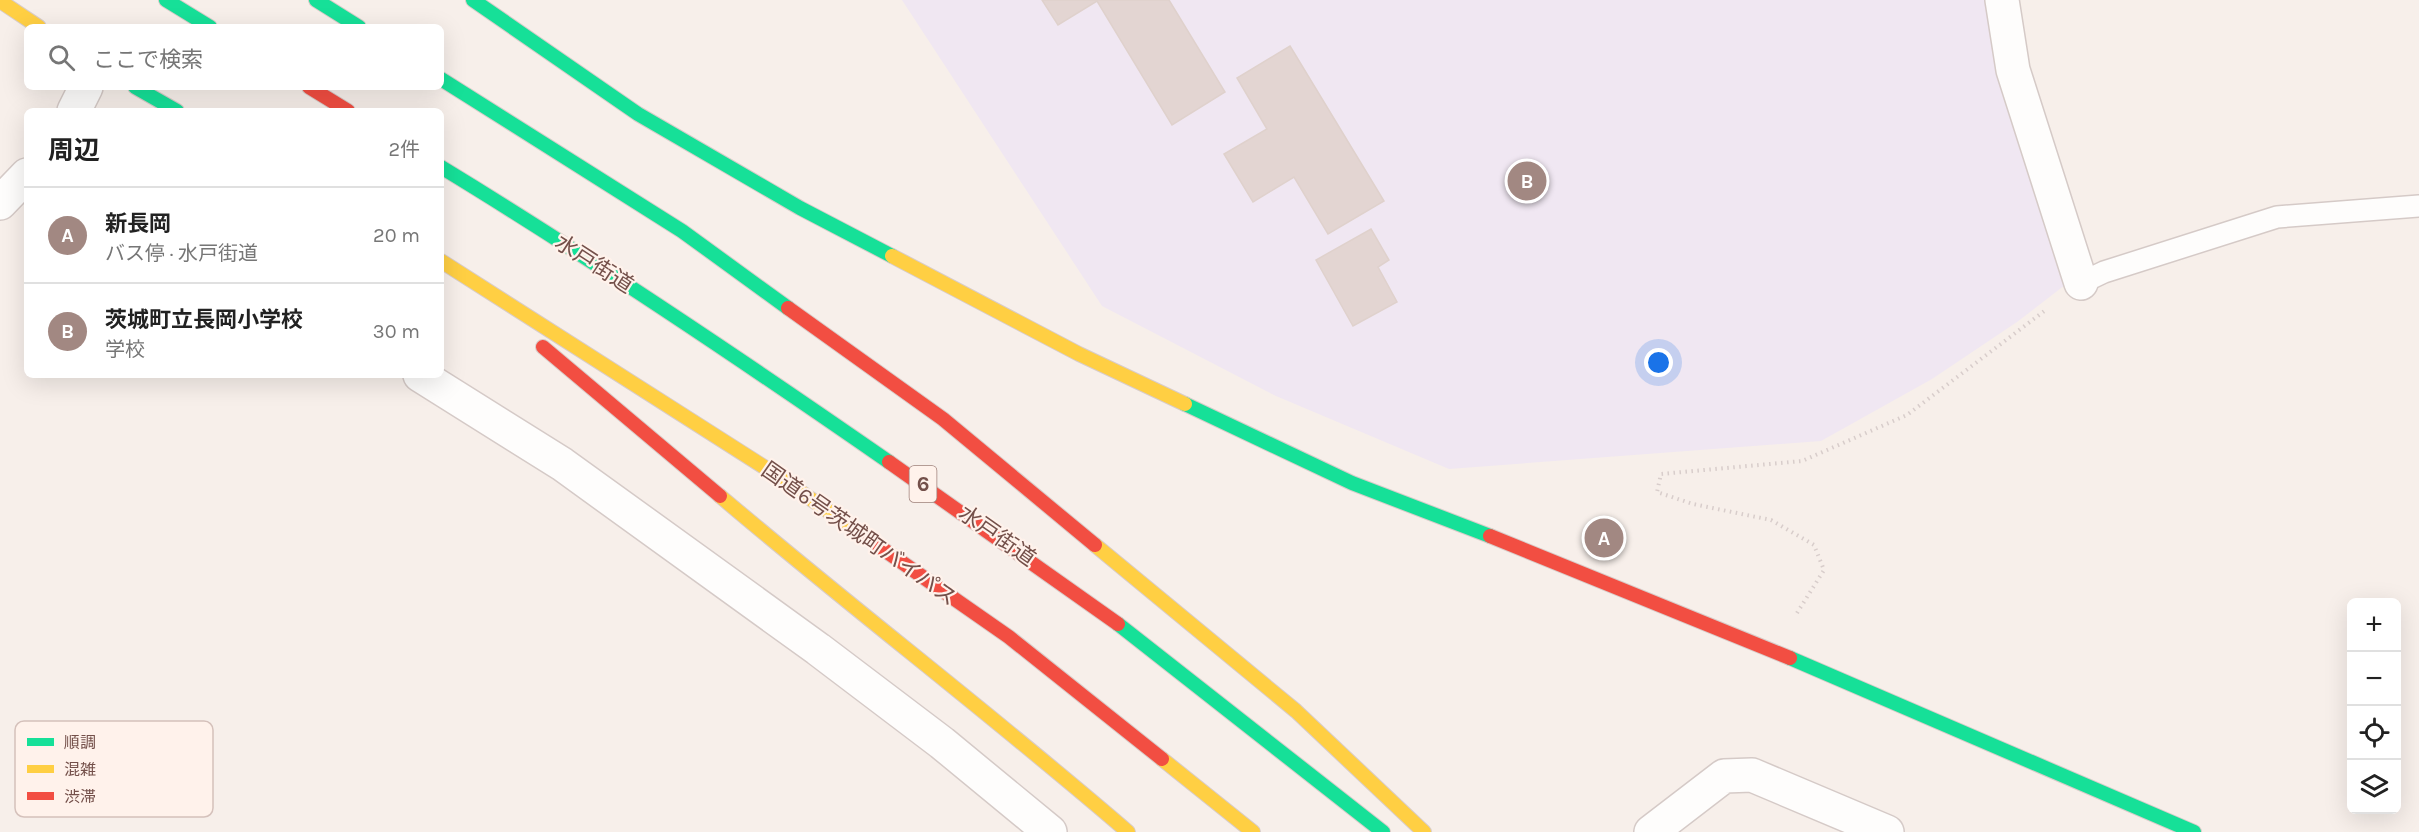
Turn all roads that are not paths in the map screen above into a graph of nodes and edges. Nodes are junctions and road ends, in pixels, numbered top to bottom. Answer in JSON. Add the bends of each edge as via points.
{"nodes":[{"id":1,"x":166,"y":0,"type":"edge"},
{"id":2,"x":316,"y":0,"type":"edge"},
{"id":3,"x":458,"y":0,"type":"edge"},
{"id":4,"x":473,"y":0,"type":"edge"},
{"id":5,"x":2002,"y":0,"type":"edge"},
{"id":6,"x":0,"y":1,"type":"edge"},
{"id":7,"x":34,"y":24,"type":"edge"},
{"id":8,"x":205,"y":24,"type":"edge"},
{"id":9,"x":354,"y":24,"type":"edge"},
{"id":10,"x":514,"y":31,"type":"junction"},
{"id":11,"x":444,"y":81,"type":"edge"},
{"id":12,"x":85,"y":90,"type":"edge"},
{"id":13,"x":140,"y":90,"type":"edge"},
{"id":14,"x":314,"y":90,"type":"edge"},
{"id":15,"x":76,"y":108,"type":"edge"},
{"id":16,"x":172,"y":108,"type":"edge"},
{"id":17,"x":343,"y":108,"type":"edge"},
{"id":18,"x":444,"y":169,"type":"edge"},
{"id":19,"x":24,"y":178,"type":"edge"},
{"id":20,"x":0,"y":203,"type":"edge"},
{"id":21,"x":2419,"y":206,"type":"edge"},
{"id":22,"x":444,"y":263,"type":"edge"},
{"id":23,"x":444,"y":263,"type":"edge"},
{"id":24,"x":2081,"y":283,"type":"joint"},
{"id":25,"x":425,"y":378,"type":"edge"},
{"id":26,"x":1050,"y":832,"type":"edge"},
{"id":27,"x":1128,"y":832,"type":"edge"},
{"id":28,"x":1253,"y":832,"type":"edge"},
{"id":29,"x":1383,"y":832,"type":"edge"},
{"id":30,"x":1424,"y":832,"type":"edge"},
{"id":31,"x":1651,"y":832,"type":"edge"},
{"id":32,"x":1887,"y":832,"type":"edge"},
{"id":33,"x":2194,"y":832,"type":"edge"}],
"edges":[{"from":1,"to":8,"type":"main road"},
{"from":2,"to":9,"type":"main road"},
{"from":3,"to":10,"type":"main road"},
{"from":4,"to":10,"type":"main road"},
{"from":5,"to":24,"type":"street","via":[[2013,70]]},
{"from":6,"to":7,"type":"main road"},
{"from":10,"to":33,"type":"main road","via":[[638,114],[800,208],[1079,354],[1352,483],[1619,587]]},
{"from":11,"to":30,"type":"main road","via":[[682,231],[943,419],[1296,711]]},
{"from":12,"to":15,"type":"street"},
{"from":13,"to":16,"type":"main road"},
{"from":14,"to":17,"type":"main road"},
{"from":18,"to":29,"type":"main road","name":"水戸街道","number":"6","via":[[765,376],[1087,599]]},
{"from":19,"to":20,"type":"street"},
{"from":21,"to":24,"type":"lane","via":[[2277,217],[2104,272]]},
{"from":22,"to":27,"type":"main road","via":[[849,605]]},
{"from":23,"to":28,"type":"main road","name":"国道6号茨城町バイパス","via":[[772,472],[1009,637]]},
{"from":25,"to":26,"type":"street","via":[[562,464],[809,642],[942,743]]},
{"from":31,"to":32,"type":"street","via":[[1724,776],[1752,775]]}]}
